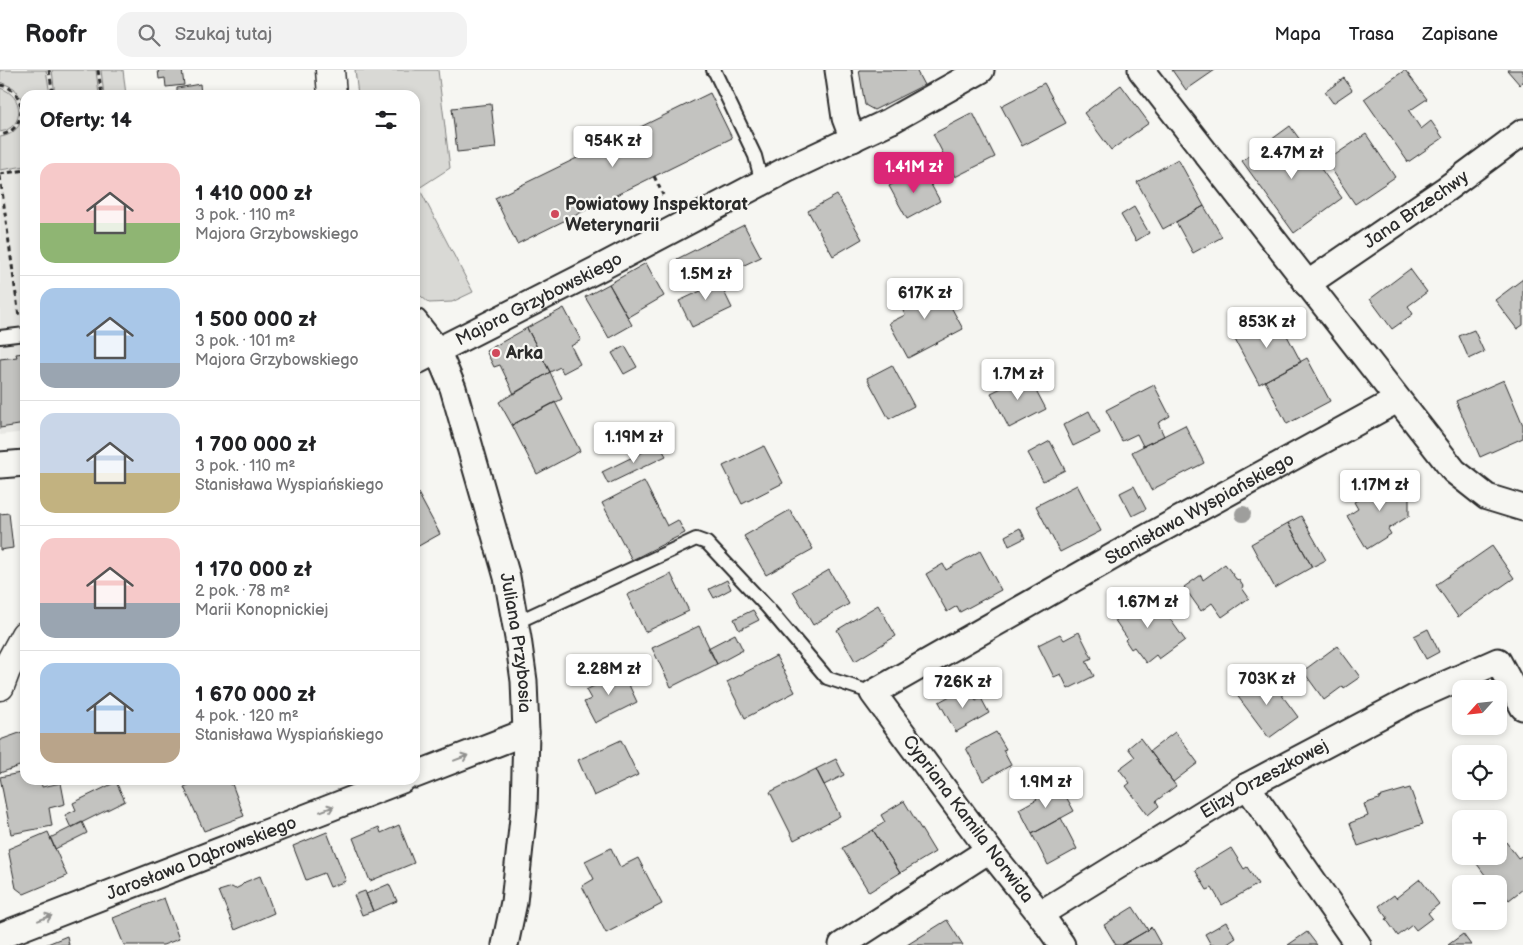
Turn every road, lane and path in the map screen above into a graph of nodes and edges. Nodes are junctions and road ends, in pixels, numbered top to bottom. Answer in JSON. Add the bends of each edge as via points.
{"nodes":[{"id":1,"x":49,"y":70,"type":"edge"},
{"id":2,"x":98,"y":70,"type":"edge"},
{"id":3,"x":330,"y":70,"type":"edge"},
{"id":4,"x":713,"y":70,"type":"edge"},
{"id":5,"x":838,"y":70,"type":"edge"},
{"id":6,"x":981,"y":70,"type":"edge"},
{"id":7,"x":1142,"y":70,"type":"edge"},
{"id":8,"x":0,"y":85,"type":"edge"},
{"id":9,"x":52,"y":90,"type":"edge"},
{"id":10,"x":101,"y":90,"type":"edge"},
{"id":11,"x":332,"y":90,"type":"edge"},
{"id":12,"x":20,"y":100,"type":"edge"},
{"id":13,"x":20,"y":120,"type":"edge"},
{"id":14,"x":1523,"y":132,"type":"edge"},
{"id":15,"x":0,"y":135,"type":"edge"},
{"id":16,"x":853,"y":138,"type":"junction"},
{"id":17,"x":20,"y":171,"type":"edge"},
{"id":18,"x":0,"y":175,"type":"edge"},
{"id":19,"x":654,"y":176,"type":"dead end"},
{"id":20,"x":762,"y":183,"type":"junction"},
{"id":21,"x":663,"y":194,"type":"dead end"},
{"id":22,"x":1307,"y":284,"type":"junction"},
{"id":23,"x":20,"y":313,"type":"edge"},
{"id":24,"x":420,"y":328,"type":"edge"},
{"id":25,"x":20,"y":334,"type":"edge"},
{"id":26,"x":0,"y":337,"type":"edge"},
{"id":27,"x":437,"y":350,"type":"junction"},
{"id":28,"x":420,"y":359,"type":"edge"},
{"id":29,"x":1397,"y":400,"type":"junction"},
{"id":30,"x":20,"y":464,"type":"edge"},
{"id":31,"x":0,"y":466,"type":"edge"},
{"id":32,"x":1523,"y":508,"type":"edge"},
{"id":33,"x":515,"y":623,"type":"junction"},
{"id":34,"x":20,"y":644,"type":"edge"},
{"id":35,"x":0,"y":686,"type":"edge"},
{"id":36,"x":873,"y":693,"type":"junction"},
{"id":37,"x":1523,"y":707,"type":"edge"},
{"id":38,"x":526,"y":732,"type":"junction"},
{"id":39,"x":420,"y":773,"type":"edge"},
{"id":40,"x":389,"y":785,"type":"edge"},
{"id":41,"x":1247,"y":786,"type":"junction"},
{"id":42,"x":989,"y":850,"type":"junction"},
{"id":43,"x":1040,"y":914,"type":"junction"},
{"id":44,"x":0,"y":936,"type":"edge"},
{"id":45,"x":505,"y":945,"type":"edge"},
{"id":46,"x":842,"y":945,"type":"edge"},
{"id":47,"x":1062,"y":945,"type":"edge"},
{"id":48,"x":1358,"y":945,"type":"edge"}],
"edges":[{"from":1,"to":9,"type":"path"},
{"from":2,"to":10,"type":"path"},
{"from":3,"to":11,"type":"street"},
{"from":4,"to":20,"type":"lane","via":[[755,156]]},
{"from":5,"to":16,"type":"street","via":[[845,118]]},
{"from":6,"to":16,"type":"street","name":"Majora Grzybowskiego"},
{"from":7,"to":22,"type":"street"},
{"from":8,"to":12,"type":"path","via":[[12,90]]},
{"from":13,"to":15,"type":"path","via":[[13,130]]},
{"from":14,"to":22,"type":"street","name":"Jana Brzechwy"},
{"from":16,"to":20,"type":"street","name":"Majora Grzybowskiego"},
{"from":17,"to":18,"type":"path"},
{"from":18,"to":23,"type":"path"},
{"from":19,"to":21,"type":"path"},
{"from":20,"to":27,"type":"street","name":"Majora Grzybowskiego"},
{"from":22,"to":29,"type":"street"},
{"from":24,"to":27,"type":"street","name":"Juliana Przybosia"},
{"from":25,"to":26,"type":"lane"},
{"from":27,"to":28,"type":"street","name":"Majora Grzybowskiego"},
{"from":27,"to":33,"type":"street","name":"Juliana Przybosia","via":[[453,388],[507,577]]},
{"from":29,"to":32,"type":"street","via":[[1454,471],[1487,497]]},
{"from":29,"to":36,"type":"street","name":"Stanisława Wyspiańskiego"},
{"from":30,"to":31,"type":"street"},
{"from":33,"to":36,"type":"lane","via":[[696,540],[707,543],[767,606],[827,678]]},
{"from":33,"to":38,"type":"street","name":"Juliana Przybosia","via":[[524,681]]},
{"from":34,"to":35,"type":"street"},
{"from":36,"to":42,"type":"street","name":"Cypriana Kamila Norwida"},
{"from":37,"to":41,"type":"street","name":"Elizy Orzeszkowej","via":[[1498,661],[1414,698]]},
{"from":39,"to":38,"type":"street","one_way":true},
{"from":38,"to":45,"type":"street","name":"Juliana Przybosia","via":[[524,809],[514,902]]},
{"from":44,"to":40,"type":"street","name":"Jarosława Dąbrowskiego","one_way":true},
{"from":41,"to":43,"type":"street","name":"Elizy Orzeszkowej"},
{"from":41,"to":48,"type":"street"},
{"from":42,"to":43,"type":"street","name":"Cypriana Kamila Norwida"},
{"from":42,"to":46,"type":"street"},
{"from":43,"to":47,"type":"street","name":"Cypriana Kamila Norwida"}]}
